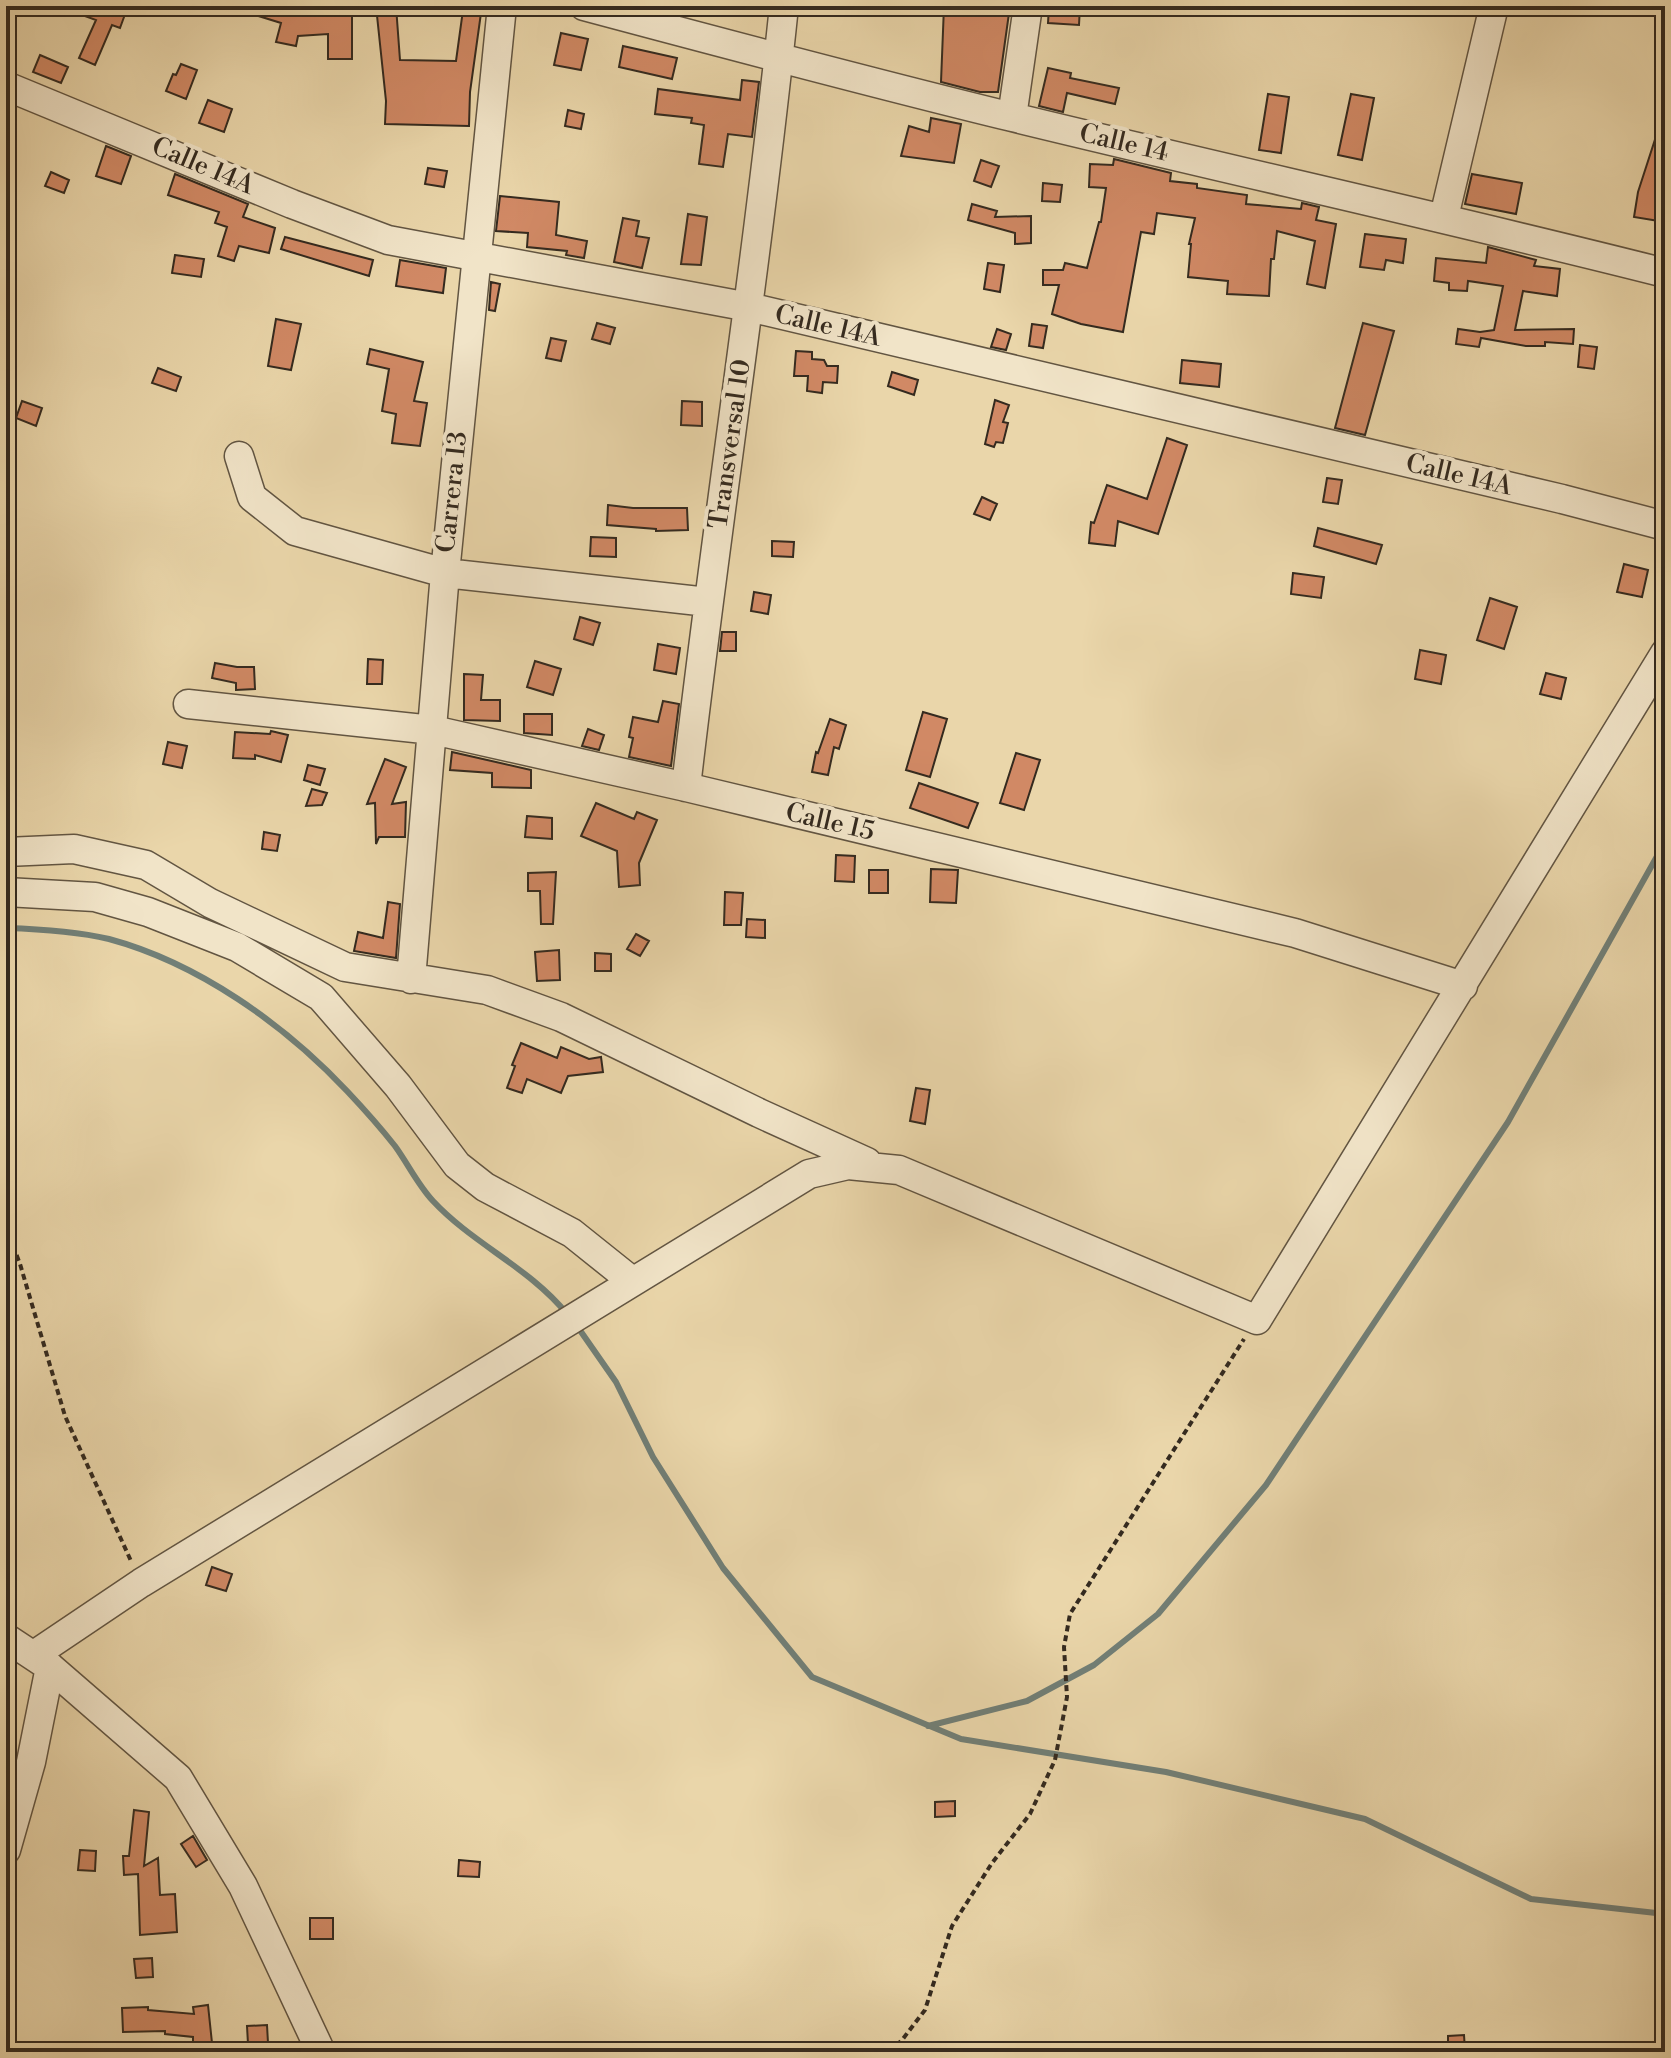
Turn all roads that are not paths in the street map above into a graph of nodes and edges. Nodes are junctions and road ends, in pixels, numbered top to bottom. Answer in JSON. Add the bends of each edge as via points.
{"nodes":[{"id":1,"x":502,"y":6,"type":"edge"},
{"id":2,"x":584,"y":6,"type":"edge"},
{"id":3,"x":784,"y":6,"type":"edge"},
{"id":4,"x":1028,"y":6,"type":"edge"},
{"id":5,"x":1494,"y":6,"type":"edge"},
{"id":6,"x":778,"y":59,"type":"junction"},
{"id":7,"x":6,"y":86,"type":"edge"},
{"id":8,"x":1012,"y":117,"type":"junction"},
{"id":9,"x":1444,"y":217,"type":"junction"},
{"id":10,"x":475,"y":256,"type":"junction"},
{"id":11,"x":1665,"y":273,"type":"edge"},
{"id":12,"x":749,"y":307,"type":"junction"},
{"id":13,"x":239,"y":456,"type":"dead end"},
{"id":14,"x":1665,"y":526,"type":"edge"},
{"id":15,"x":445,"y":573,"type":"junction"},
{"id":16,"x":708,"y":602,"type":"junction"},
{"id":17,"x":1665,"y":653,"type":"edge"},
{"id":18,"x":188,"y":704,"type":"dead end"},
{"id":19,"x":433,"y":730,"type":"junction"},
{"id":20,"x":686,"y":787,"type":"junction"},
{"id":21,"x":6,"y":852,"type":"edge"},
{"id":22,"x":6,"y":892,"type":"edge"},
{"id":23,"x":411,"y":979,"type":"junction"},
{"id":24,"x":1463,"y":986,"type":"junction"},
{"id":25,"x":879,"y":1168,"type":"junction"},
{"id":26,"x":632,"y":1281,"type":"junction"},
{"id":27,"x":6,"y":1638,"type":"edge"},
{"id":28,"x":42,"y":1661,"type":"junction"},
{"id":29,"x":6,"y":1850,"type":"edge"},
{"id":30,"x":321,"y":2052,"type":"edge"}],
"edges":[{"from":1,"to":10,"type":"street","name":"Carrera 13"},
{"from":2,"to":6,"type":"street","name":"Calle 14"},
{"from":3,"to":6,"type":"street","name":"Transversal 10"},
{"from":4,"to":8,"type":"street"},
{"from":5,"to":9,"type":"street"},
{"from":6,"to":8,"type":"street","name":"Calle 14"},
{"from":6,"to":12,"type":"street","name":"Transversal 10"},
{"from":7,"to":10,"type":"street","name":"Calle 14A","via":[[388,240]]},
{"from":8,"to":9,"type":"street","name":"Calle 14"},
{"from":9,"to":11,"type":"street","name":"Calle 14"},
{"from":10,"to":12,"type":"street","name":"Calle 14A"},
{"from":10,"to":15,"type":"street","name":"Carrera 13"},
{"from":12,"to":14,"type":"street","name":"Calle 14A"},
{"from":12,"to":16,"type":"street","name":"Transversal 10"},
{"from":13,"to":15,"type":"street","via":[[252,497],[295,531]]},
{"from":15,"to":16,"type":"street"},
{"from":15,"to":19,"type":"street","name":"Carrera 13"},
{"from":16,"to":20,"type":"street","name":"Transversal 10"},
{"from":17,"to":24,"type":"street"},
{"from":18,"to":19,"type":"street","name":"Calle 15"},
{"from":19,"to":20,"type":"street","name":"Calle 15"},
{"from":19,"to":23,"type":"street","name":"Carrera 13"},
{"from":20,"to":24,"type":"street","name":"Calle 15","via":[[1295,933]]},
{"from":21,"to":23,"type":"street","via":[[74,849],[146,865],[210,903],[345,967]]},
{"from":22,"to":26,"type":"street","via":[[95,897],[148,912],[237,947],[321,997],[457,1165],[485,1187],[572,1233]]},
{"from":23,"to":25,"type":"street","via":[[487,990],[561,1017]]},
{"from":24,"to":25,"type":"street","via":[[1257,1320],[899,1170]]},
{"from":25,"to":26,"type":"street","via":[[848,1165],[809,1174]]},
{"from":26,"to":28,"type":"street","via":[[141,1583]]},
{"from":27,"to":28,"type":"street"},
{"from":28,"to":29,"type":"street","via":[[31,1762]]},
{"from":28,"to":30,"type":"street","via":[[178,1778],[243,1886]]}]}
